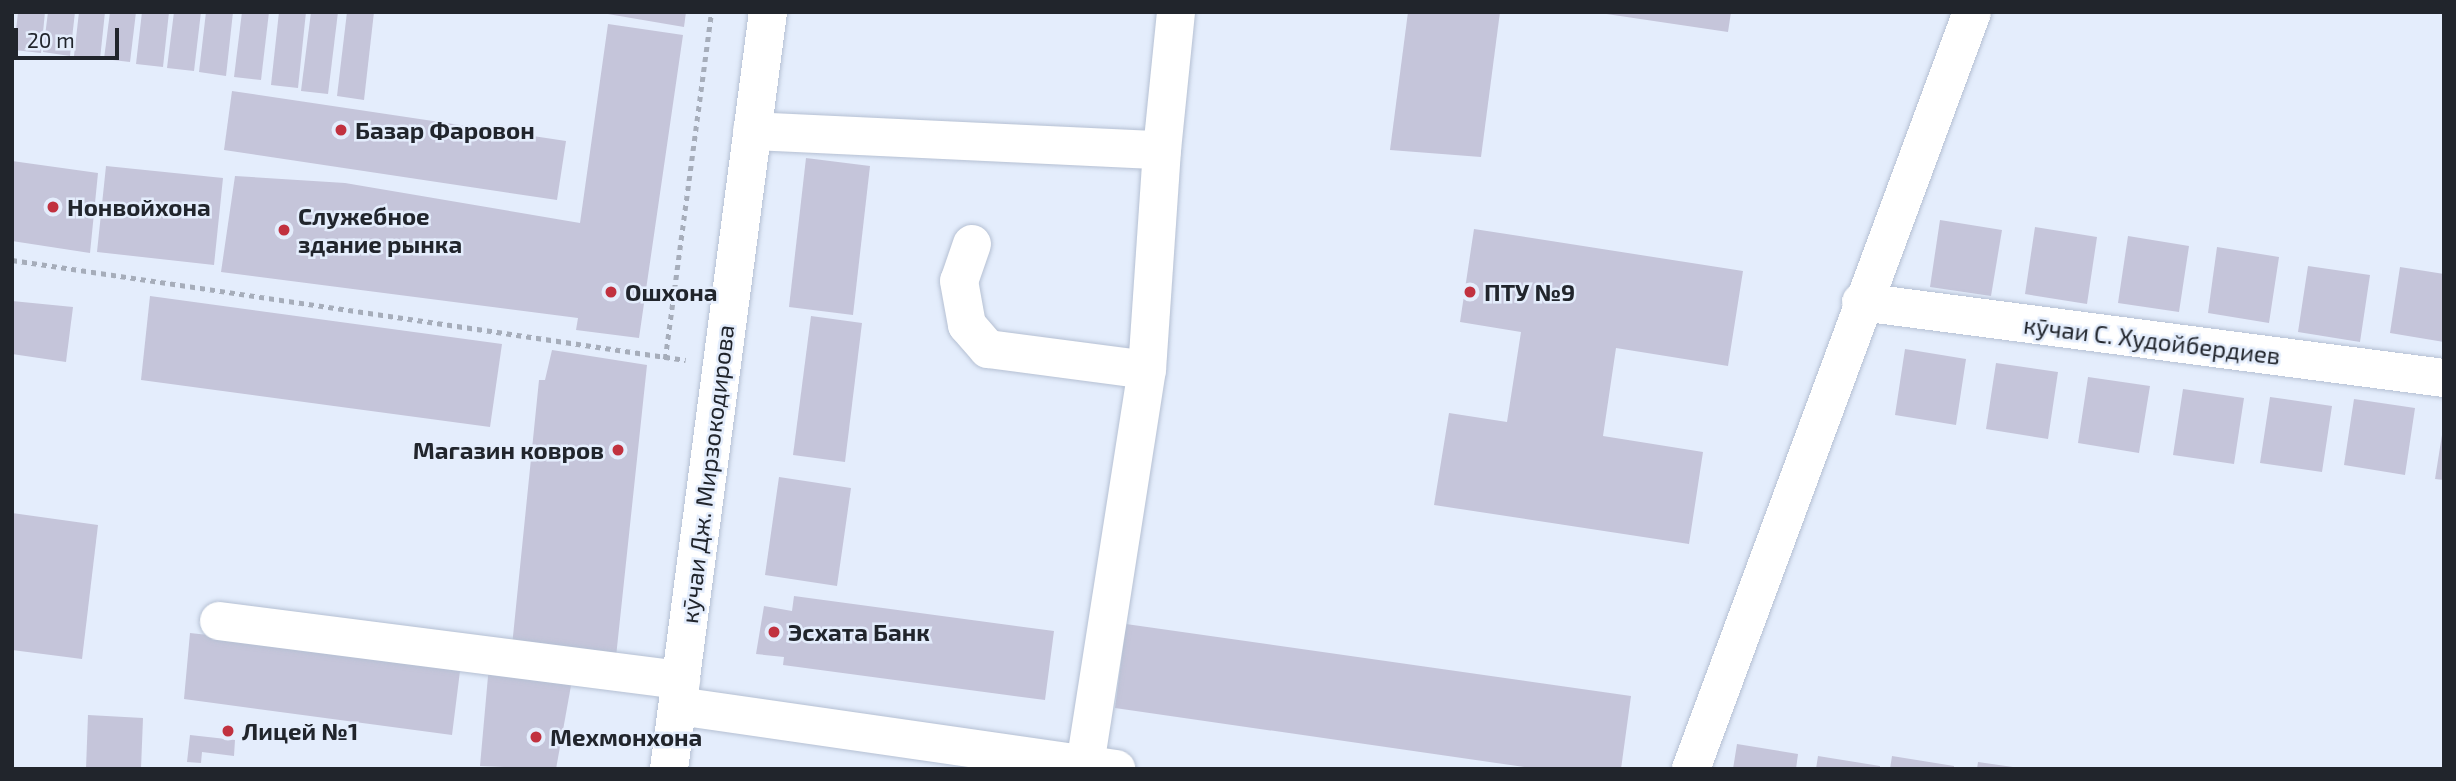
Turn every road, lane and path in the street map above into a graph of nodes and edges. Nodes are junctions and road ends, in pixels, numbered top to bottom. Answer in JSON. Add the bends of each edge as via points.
{"nodes":[{"id":1,"x":711,"y":12,"type":"edge"},
{"id":2,"x":768,"y":12,"type":"edge"},
{"id":3,"x":1176,"y":12,"type":"edge"},
{"id":4,"x":1972,"y":12,"type":"edge"},
{"id":5,"x":752,"y":131,"type":"junction"},
{"id":6,"x":1162,"y":150,"type":"junction"},
{"id":7,"x":972,"y":244,"type":"dead end"},
{"id":8,"x":12,"y":260,"type":"edge"},
{"id":9,"x":1861,"y":302,"type":"junction"},
{"id":10,"x":665,"y":359,"type":"junction"},
{"id":11,"x":722,"y":360,"type":"junction"},
{"id":12,"x":1147,"y":369,"type":"junction"},
{"id":13,"x":2444,"y":378,"type":"edge"},
{"id":14,"x":219,"y":621,"type":"dead end"},
{"id":15,"x":679,"y":693,"type":"junction"},
{"id":16,"x":1101,"y":767,"type":"edge"},
{"id":17,"x":669,"y":769,"type":"edge"},
{"id":18,"x":1691,"y":769,"type":"edge"}],
"edges":[{"from":1,"to":10,"type":"path"},
{"from":2,"to":5,"type":"street","name":"кӯчаи Дж. Мирзокодирова"},
{"from":3,"to":6,"type":"street"},
{"from":4,"to":9,"type":"street"},
{"from":5,"to":6,"type":"street"},
{"from":5,"to":11,"type":"street","name":"кӯчаи Дж. Мирзокодирова"},
{"from":6,"to":12,"type":"street"},
{"from":7,"to":12,"type":"street","via":[[959,281],[967,325],[988,349],[1023,359]]},
{"from":8,"to":10,"type":"path"},
{"from":9,"to":13,"type":"street","name":"кӯчаи С. Худойбердиев"},
{"from":9,"to":18,"type":"street"},
{"from":10,"to":11,"type":"path"},
{"from":11,"to":15,"type":"street","name":"кӯчаи Дж. Мирзокодирова"},
{"from":12,"to":16,"type":"street"},
{"from":14,"to":15,"type":"street"},
{"from":15,"to":16,"type":"street"},
{"from":15,"to":17,"type":"street","name":"кӯчаи Дж. Мирзокодирова"}]}
